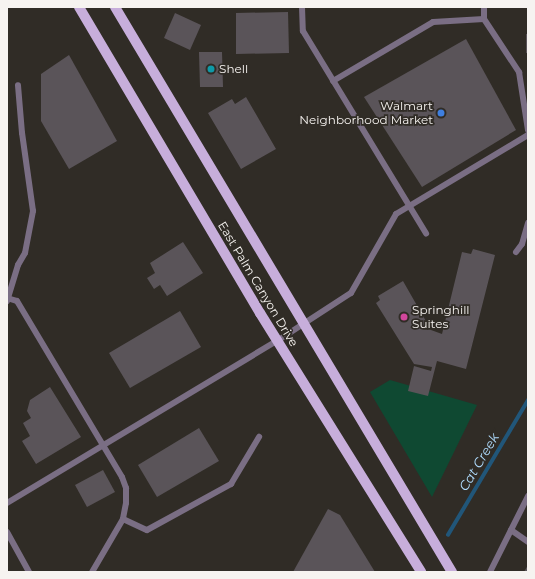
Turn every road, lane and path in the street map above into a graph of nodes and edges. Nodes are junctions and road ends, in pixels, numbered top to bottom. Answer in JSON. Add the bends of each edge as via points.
{"nodes":[{"id":1,"x":78,"y":7,"type":"edge"},
{"id":2,"x":115,"y":7,"type":"edge"},
{"id":3,"x":302,"y":7,"type":"edge"},
{"id":4,"x":484,"y":7,"type":"edge"},
{"id":5,"x":484,"y":19,"type":"junction"},
{"id":6,"x":333,"y":81,"type":"junction"},
{"id":7,"x":18,"y":85,"type":"dead end"},
{"id":8,"x":528,"y":130,"type":"edge"},
{"id":9,"x":528,"y":135,"type":"edge"},
{"id":10,"x":408,"y":207,"type":"junction"},
{"id":11,"x":528,"y":223,"type":"edge"},
{"id":12,"x":426,"y":233,"type":"dead end"},
{"id":13,"x":516,"y":252,"type":"dead end"},
{"id":14,"x":7,"y":299,"type":"edge"},
{"id":15,"x":304,"y":323,"type":"junction"},
{"id":16,"x":277,"y":341,"type":"junction"},
{"id":17,"x":259,"y":437,"type":"dead end"},
{"id":18,"x":103,"y":446,"type":"junction"},
{"id":19,"x":528,"y":496,"type":"edge"},
{"id":20,"x":7,"y":503,"type":"edge"},
{"id":21,"x":123,"y":519,"type":"junction"},
{"id":22,"x":511,"y":530,"type":"junction"},
{"id":23,"x":7,"y":532,"type":"edge"},
{"id":24,"x":528,"y":542,"type":"edge"},
{"id":25,"x":29,"y":572,"type":"edge"},
{"id":26,"x":92,"y":572,"type":"edge"},
{"id":27,"x":421,"y":572,"type":"edge"},
{"id":28,"x":452,"y":572,"type":"edge"},
{"id":29,"x":490,"y":572,"type":"edge"}],
"edges":[{"from":1,"to":16,"type":"main road","name":"East Palm Canyon Drive"},
{"from":2,"to":15,"type":"main road","name":"East Palm Canyon Drive"},
{"from":3,"to":6,"type":"lane","via":[[303,31]]},
{"from":4,"to":5,"type":"lane"},
{"from":5,"to":6,"type":"lane","via":[[433,22]]},
{"from":5,"to":8,"type":"lane","via":[[519,72]]},
{"from":6,"to":10,"type":"lane"},
{"from":7,"to":14,"type":"lane","via":[[33,211],[25,253],[18,265]]},
{"from":9,"to":10,"type":"lane"},
{"from":10,"to":12,"type":"lane"},
{"from":10,"to":15,"type":"lane","via":[[396,214],[351,293]]},
{"from":11,"to":13,"type":"lane","via":[[522,244]]},
{"from":14,"to":18,"type":"lane","via":[[17,302]]},
{"from":15,"to":16,"type":"lane"},
{"from":15,"to":28,"type":"main road","name":"East Palm Canyon Drive"},
{"from":16,"to":18,"type":"lane"},
{"from":16,"to":27,"type":"main road","name":"East Palm Canyon Drive"},
{"from":17,"to":21,"type":"lane","via":[[231,484],[147,530]]},
{"from":18,"to":20,"type":"lane"},
{"from":18,"to":21,"type":"lane","via":[[126,488]]},
{"from":19,"to":22,"type":"lane"},
{"from":21,"to":26,"type":"lane"},
{"from":22,"to":24,"type":"lane"},
{"from":22,"to":29,"type":"lane"},
{"from":23,"to":25,"type":"lane"}]}
